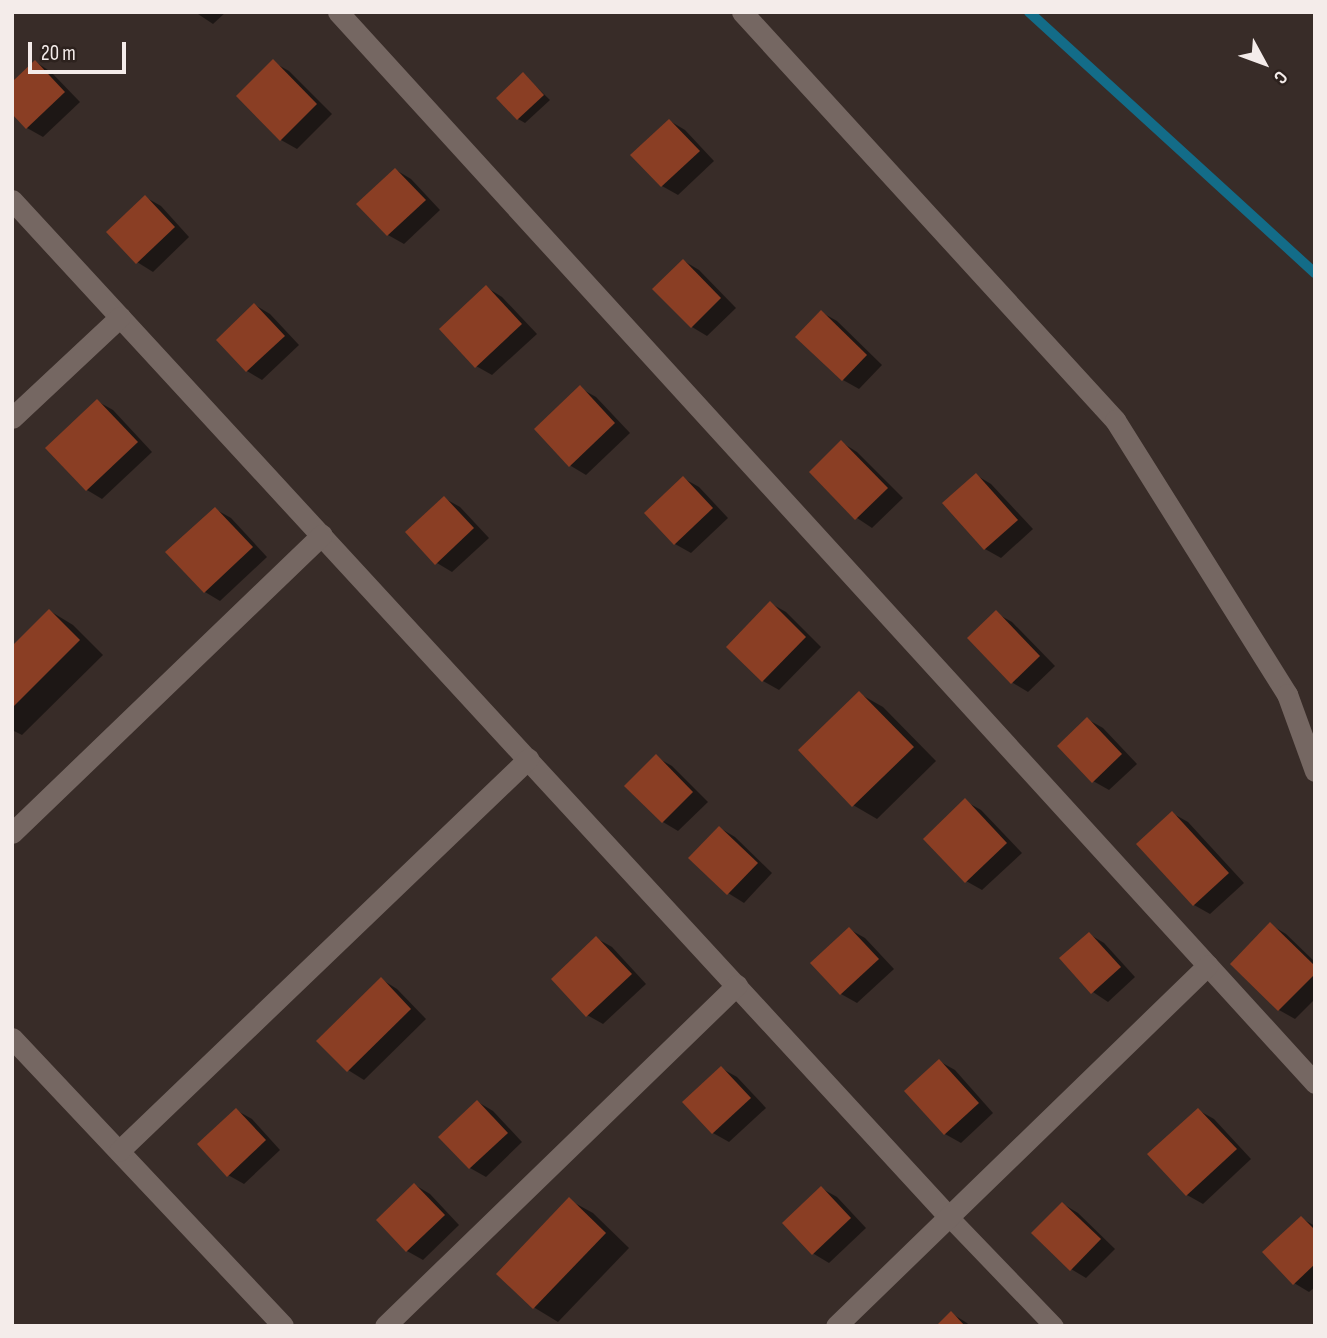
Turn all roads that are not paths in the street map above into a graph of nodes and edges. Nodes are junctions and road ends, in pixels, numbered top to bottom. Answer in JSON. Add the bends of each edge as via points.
{"nodes":[{"id":1,"x":338,"y":12,"type":"edge"},
{"id":2,"x":742,"y":12,"type":"edge"},
{"id":3,"x":12,"y":200,"type":"edge"},
{"id":4,"x":120,"y":317,"type":"junction"},
{"id":5,"x":12,"y":418,"type":"edge"},
{"id":6,"x":321,"y":535,"type":"junction"},
{"id":7,"x":528,"y":759,"type":"junction"},
{"id":8,"x":1315,"y":771,"type":"edge"},
{"id":9,"x":12,"y":833,"type":"edge"},
{"id":10,"x":1208,"y":965,"type":"junction"},
{"id":11,"x":737,"y":985,"type":"junction"},
{"id":12,"x":12,"y":1038,"type":"edge"},
{"id":13,"x":1315,"y":1083,"type":"edge"},
{"id":14,"x":119,"y":1151,"type":"junction"},
{"id":15,"x":949,"y":1217,"type":"junction"},
{"id":16,"x":283,"y":1326,"type":"edge"},
{"id":17,"x":385,"y":1326,"type":"edge"},
{"id":18,"x":836,"y":1326,"type":"edge"},
{"id":19,"x":1054,"y":1326,"type":"edge"}],
"edges":[{"from":1,"to":10,"type":"street"},
{"from":2,"to":8,"type":"street","via":[[1115,420],[1287,694]]},
{"from":3,"to":4,"type":"street"},
{"from":4,"to":5,"type":"street"},
{"from":4,"to":6,"type":"street"},
{"from":6,"to":7,"type":"street"},
{"from":6,"to":9,"type":"street"},
{"from":7,"to":11,"type":"street"},
{"from":7,"to":14,"type":"street"},
{"from":10,"to":13,"type":"street"},
{"from":10,"to":15,"type":"street"},
{"from":11,"to":15,"type":"street"},
{"from":11,"to":17,"type":"street"},
{"from":12,"to":14,"type":"street"},
{"from":14,"to":16,"type":"street"},
{"from":15,"to":18,"type":"street"},
{"from":15,"to":19,"type":"lane"}]}
